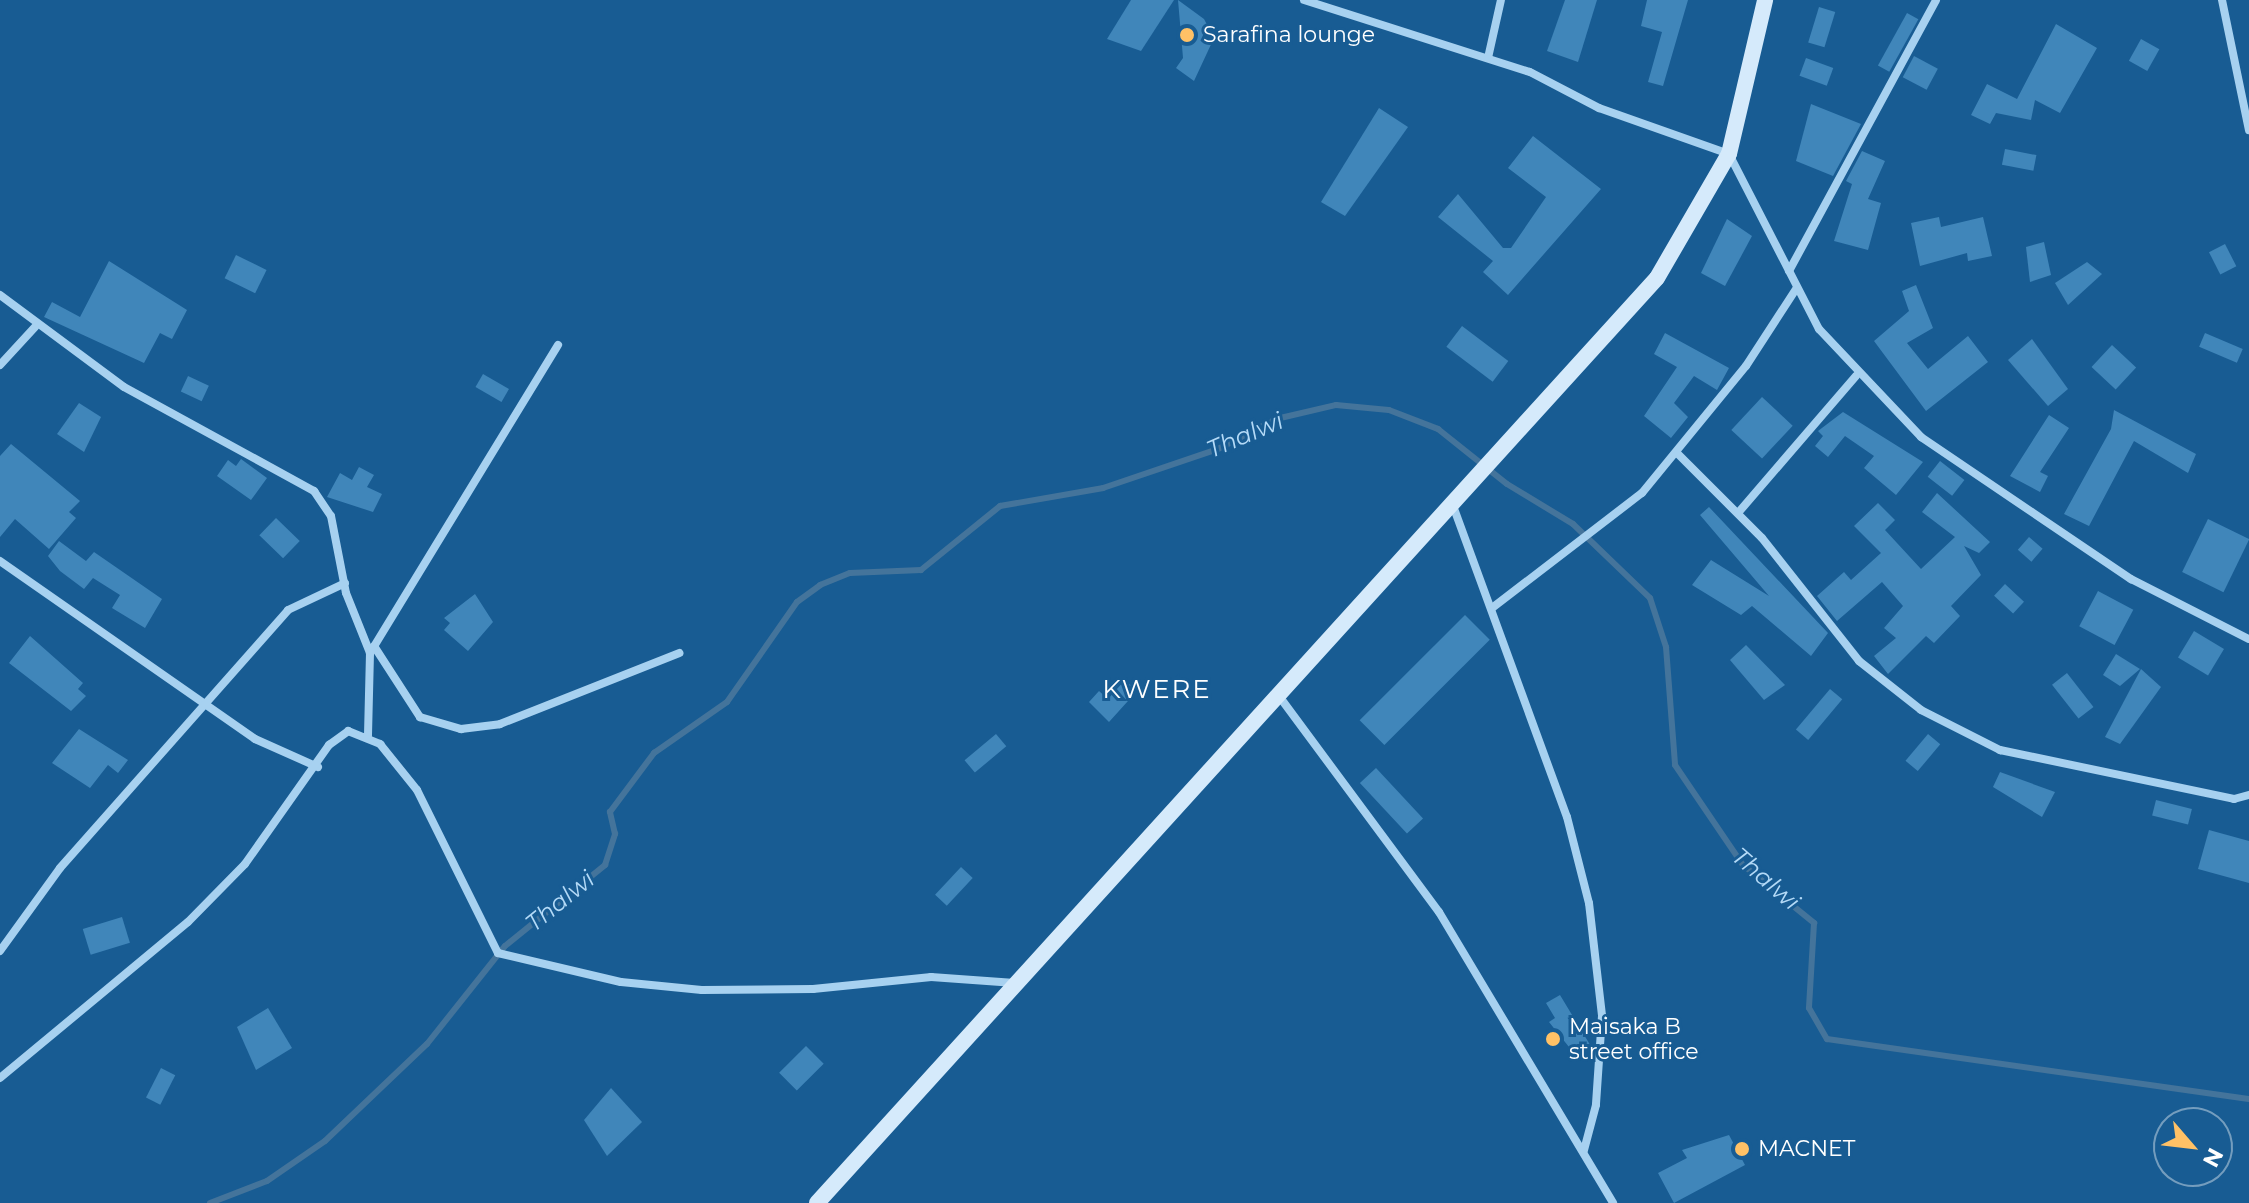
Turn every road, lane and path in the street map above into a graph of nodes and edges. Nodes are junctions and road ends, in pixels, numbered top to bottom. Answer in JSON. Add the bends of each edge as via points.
{"nodes":[{"id":1,"x":1304,"y":0,"type":"edge"},
{"id":2,"x":1501,"y":0,"type":"edge"},
{"id":3,"x":1765,"y":0,"type":"edge"},
{"id":4,"x":1936,"y":0,"type":"edge"},
{"id":5,"x":2222,"y":0,"type":"edge"},
{"id":6,"x":1488,"y":58,"type":"junction"},
{"id":7,"x":2249,"y":130,"type":"edge"},
{"id":8,"x":1729,"y":154,"type":"junction"},
{"id":9,"x":1789,"y":271,"type":"junction"},
{"id":10,"x":1796,"y":289,"type":"junction"},
{"id":11,"x":0,"y":295,"type":"edge"},
{"id":12,"x":35,"y":327,"type":"junction"},
{"id":13,"x":558,"y":345,"type":"dead end"},
{"id":14,"x":0,"y":365,"type":"edge"},
{"id":15,"x":1856,"y":376,"type":"junction"},
{"id":16,"x":1677,"y":453,"type":"junction"},
{"id":17,"x":1452,"y":502,"type":"junction"},
{"id":18,"x":1738,"y":513,"type":"junction"},
{"id":19,"x":0,"y":561,"type":"edge"},
{"id":20,"x":345,"y":583,"type":"junction"},
{"id":21,"x":1492,"y":608,"type":"junction"},
{"id":22,"x":2249,"y":639,"type":"edge"},
{"id":23,"x":372,"y":650,"type":"junction"},
{"id":24,"x":679,"y":653,"type":"dead end"},
{"id":25,"x":1279,"y":696,"type":"junction"},
{"id":26,"x":203,"y":704,"type":"junction"},
{"id":27,"x":368,"y":736,"type":"junction"},
{"id":28,"x":318,"y":767,"type":"junction"},
{"id":29,"x":2249,"y":795,"type":"edge"},
{"id":30,"x":0,"y":951,"type":"edge"},
{"id":31,"x":1019,"y":983,"type":"junction"},
{"id":32,"x":0,"y":1078,"type":"edge"},
{"id":33,"x":1584,"y":1150,"type":"junction"},
{"id":34,"x":817,"y":1203,"type":"edge"},
{"id":35,"x":1613,"y":1203,"type":"edge"}],
"edges":[{"from":1,"to":6,"type":"street"},
{"from":2,"to":6,"type":"street"},
{"from":3,"to":8,"type":"street"},
{"from":4,"to":9,"type":"street"},
{"from":5,"to":7,"type":"street"},
{"from":6,"to":8,"type":"street"},
{"from":8,"to":9,"type":"street"},
{"from":8,"to":17,"type":"street","via":[[1657,278]]},
{"from":9,"to":10,"type":"street"},
{"from":10,"to":15,"type":"street"},
{"from":10,"to":16,"type":"street"},
{"from":11,"to":12,"type":"street"},
{"from":12,"to":14,"type":"street"},
{"from":12,"to":20,"type":"street","via":[[165,413],[247,448],[314,491],[338,535]]},
{"from":13,"to":23,"type":"street"},
{"from":15,"to":18,"type":"street"},
{"from":15,"to":22,"type":"street","via":[[1921,437],[2037,521],[2199,618]]},
{"from":16,"to":18,"type":"street"},
{"from":16,"to":21,"type":"street","via":[[1621,513]]},
{"from":17,"to":21,"type":"street"},
{"from":17,"to":25,"type":"street"},
{"from":18,"to":29,"type":"street","via":[[1859,661],[1921,710],[2000,750],[2234,799]]},
{"from":19,"to":26,"type":"street"},
{"from":20,"to":23,"type":"street"},
{"from":20,"to":26,"type":"street","via":[[288,610]]},
{"from":21,"to":33,"type":"street","via":[[1567,817],[1595,932],[1601,1068]]},
{"from":23,"to":24,"type":"street","via":[[420,717],[461,729],[500,724]]},
{"from":23,"to":27,"type":"street"},
{"from":25,"to":31,"type":"street"},
{"from":25,"to":33,"type":"street","via":[[1439,912]]},
{"from":26,"to":28,"type":"street"},
{"from":26,"to":30,"type":"street","via":[[60,868]]},
{"from":27,"to":28,"type":"street","via":[[337,736]]},
{"from":27,"to":31,"type":"street","via":[[417,790],[498,953],[621,982],[702,990],[813,989],[931,977]]},
{"from":28,"to":32,"type":"street","via":[[245,864],[188,922]]},
{"from":31,"to":34,"type":"street"},
{"from":33,"to":35,"type":"street"}]}
